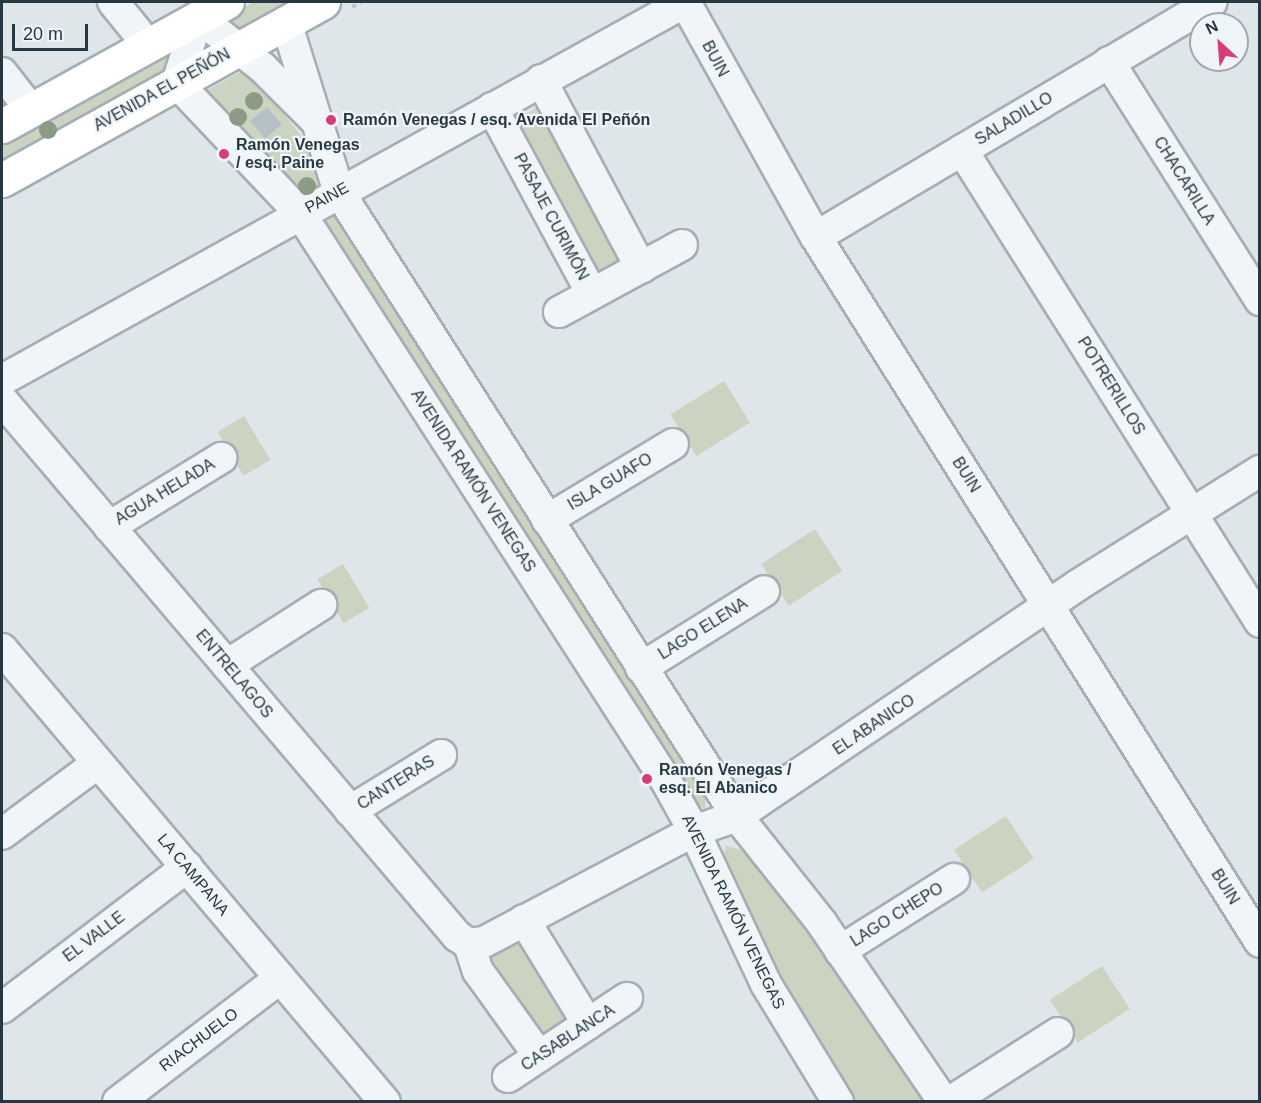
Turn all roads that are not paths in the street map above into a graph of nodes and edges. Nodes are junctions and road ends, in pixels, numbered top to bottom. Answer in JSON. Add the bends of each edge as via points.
{"nodes":[{"id":1,"x":113,"y":2,"type":"edge"},
{"id":2,"x":226,"y":2,"type":"edge"},
{"id":3,"x":323,"y":2,"type":"edge"},
{"id":4,"x":685,"y":2,"type":"edge"},
{"id":5,"x":1212,"y":2,"type":"edge"},
{"id":6,"x":198,"y":17,"type":"junction"},
{"id":7,"x":286,"y":22,"type":"junction"},
{"id":8,"x":148,"y":45,"type":"junction"},
{"id":9,"x":238,"y":48,"type":"junction"},
{"id":10,"x":1109,"y":63,"type":"junction"},
{"id":11,"x":2,"y":73,"type":"edge"},
{"id":12,"x":541,"y":80,"type":"junction"},
{"id":13,"x":177,"y":83,"type":"junction"},
{"id":14,"x":492,"y":108,"type":"junction"},
{"id":15,"x":31,"y":110,"type":"junction"},
{"id":16,"x":314,"y":119,"type":"junction"},
{"id":17,"x":2,"y":126,"type":"edge"},
{"id":18,"x":962,"y":150,"type":"junction"},
{"id":19,"x":2,"y":180,"type":"edge"},
{"id":20,"x":339,"y":192,"type":"junction"},
{"id":21,"x":300,"y":213,"type":"junction"},
{"id":22,"x":816,"y":237,"type":"junction"},
{"id":23,"x":682,"y":245,"type":"dead end"},
{"id":24,"x":641,"y":268,"type":"junction"},
{"id":25,"x":592,"y":294,"type":"junction"},
{"id":26,"x":1260,"y":300,"type":"edge"},
{"id":27,"x":560,"y":312,"type":"dead end"},
{"id":28,"x":2,"y":380,"type":"edge"},
{"id":29,"x":2,"y":400,"type":"edge"},
{"id":30,"x":673,"y":444,"type":"dead end"},
{"id":31,"x":221,"y":458,"type":"dead end"},
{"id":32,"x":1260,"y":471,"type":"edge"},
{"id":33,"x":1191,"y":514,"type":"junction"},
{"id":34,"x":548,"y":520,"type":"junction"},
{"id":35,"x":109,"y":527,"type":"junction"},
{"id":36,"x":764,"y":591,"type":"dead end"},
{"id":37,"x":321,"y":605,"type":"dead end"},
{"id":38,"x":1048,"y":607,"type":"junction"},
{"id":39,"x":1260,"y":622,"type":"edge"},
{"id":40,"x":7,"y":665,"type":"edge"},
{"id":41,"x":227,"y":665,"type":"junction"},
{"id":42,"x":641,"y":668,"type":"junction"},
{"id":43,"x":441,"y":755,"type":"dead end"},
{"id":44,"x":98,"y":762,"type":"junction"},
{"id":45,"x":350,"y":810,"type":"junction"},
{"id":46,"x":736,"y":816,"type":"junction"},
{"id":47,"x":694,"y":831,"type":"junction"},
{"id":48,"x":2,"y":834,"type":"edge"},
{"id":49,"x":187,"y":867,"type":"junction"},
{"id":50,"x":954,"y":879,"type":"dead end"},
{"id":51,"x":524,"y":920,"type":"junction"},
{"id":52,"x":1260,"y":942,"type":"edge"},
{"id":53,"x":470,"y":944,"type":"junction"},
{"id":54,"x":840,"y":951,"type":"junction"},
{"id":55,"x":280,"y":978,"type":"junction"},
{"id":56,"x":627,"y":998,"type":"dead end"},
{"id":57,"x":2,"y":1008,"type":"edge"},
{"id":58,"x":588,"y":1024,"type":"junction"},
{"id":59,"x":1058,"y":1033,"type":"dead end"},
{"id":60,"x":539,"y":1056,"type":"junction"},
{"id":61,"x":508,"y":1077,"type":"dead end"},
{"id":62,"x":370,"y":1096,"type":"edge"},
{"id":63,"x":118,"y":1101,"type":"edge"},
{"id":64,"x":838,"y":1101,"type":"edge"},
{"id":65,"x":944,"y":1101,"type":"edge"},
{"id":66,"x":950,"y":1101,"type":"edge"}],
"edges":[{"from":1,"to":8,"type":"street"},
{"from":2,"to":6,"type":"main road"},
{"from":3,"to":7,"type":"main road","name":"AVENIDA EL PEÑÓN"},
{"from":4,"to":12,"type":"street","name":"PAINE"},
{"from":4,"to":22,"type":"street","name":"BUIN"},
{"from":5,"to":10,"type":"street","name":"SALADILLO"},
{"from":6,"to":8,"type":"main road"},
{"from":6,"to":9,"type":"street"},
{"from":6,"to":13,"type":"street"},
{"from":7,"to":9,"type":"main road","name":"AVENIDA EL PEÑÓN"},
{"from":7,"to":16,"type":"street"},
{"from":8,"to":15,"type":"main road"},
{"from":9,"to":13,"type":"main road","name":"AVENIDA EL PEÑÓN"},
{"from":9,"to":16,"type":"street"},
{"from":10,"to":18,"type":"street","name":"SALADILLO"},
{"from":10,"to":26,"type":"street","name":"CHACARILLA"},
{"from":11,"to":15,"type":"street"},
{"from":12,"to":14,"type":"street","name":"PAINE"},
{"from":12,"to":24,"type":"street"},
{"from":13,"to":19,"type":"main road","name":"AVENIDA EL PEÑÓN"},
{"from":13,"to":21,"type":"street","name":"AVENIDA RAMÓN VENEGAS"},
{"from":14,"to":20,"type":"street","name":"PAINE"},
{"from":14,"to":25,"type":"street","name":"PASAJE CURIMÓN"},
{"from":15,"to":17,"type":"main road"},
{"from":16,"to":20,"type":"street"},
{"from":18,"to":22,"type":"street","name":"SALADILLO"},
{"from":18,"to":33,"type":"street","name":"POTRERILLOS"},
{"from":20,"to":21,"type":"street","name":"PAINE"},
{"from":20,"to":34,"type":"street"},
{"from":21,"to":28,"type":"street","name":"PAINE"},
{"from":21,"to":47,"type":"street","name":"AVENIDA RAMÓN VENEGAS","via":[[665,779]]},
{"from":22,"to":38,"type":"street","name":"BUIN"},
{"from":23,"to":24,"type":"street","name":"PASAJE CURIMÓN"},
{"from":24,"to":25,"type":"street","name":"PASAJE CURIMÓN"},
{"from":25,"to":27,"type":"street","name":"PASAJE CURIMÓN"},
{"from":29,"to":35,"type":"street","name":"ENTRELAGOS"},
{"from":30,"to":34,"type":"street","name":"ISLA GUAFO"},
{"from":31,"to":35,"type":"street","name":"AGUA HELADA"},
{"from":32,"to":33,"type":"street","name":"EL ABANICO"},
{"from":33,"to":38,"type":"street","name":"EL ABANICO"},
{"from":33,"to":39,"type":"street","name":"POTRERILLOS"},
{"from":34,"to":42,"type":"street"},
{"from":35,"to":41,"type":"street","name":"ENTRELAGOS"},
{"from":36,"to":42,"type":"street","name":"LAGO ELENA"},
{"from":37,"to":41,"type":"street"},
{"from":38,"to":46,"type":"street","name":"EL ABANICO"},
{"from":38,"to":52,"type":"street","name":"BUIN"},
{"from":40,"to":44,"type":"street","name":"LA CAMPANA"},
{"from":41,"to":45,"type":"street","name":"ENTRELAGOS"},
{"from":42,"to":46,"type":"street"},
{"from":43,"to":45,"type":"street","name":"CANTERAS"},
{"from":44,"to":48,"type":"street"},
{"from":44,"to":49,"type":"street","name":"LA CAMPANA"},
{"from":45,"to":53,"type":"street","name":"ENTRELAGOS","via":[[457,936]]},
{"from":46,"to":47,"type":"street","name":"EL ABANICO"},
{"from":46,"to":54,"type":"street"},
{"from":47,"to":51,"type":"street","name":"EL ABANICO"},
{"from":47,"to":64,"type":"street","name":"AVENIDA RAMÓN VENEGAS","via":[[766,984]]},
{"from":49,"to":55,"type":"street","name":"LA CAMPANA"},
{"from":49,"to":57,"type":"street","name":"EL VALLE"},
{"from":50,"to":54,"type":"street","name":"LAGO CHEPO"},
{"from":51,"to":53,"type":"street","name":"EL ABANICO","via":[[484,942]]},
{"from":51,"to":58,"type":"street"},
{"from":53,"to":60,"type":"street","via":[[478,971]]},
{"from":54,"to":65,"type":"street"},
{"from":55,"to":62,"type":"street","name":"LA CAMPANA"},
{"from":55,"to":63,"type":"street","name":"RIACHUELO"},
{"from":56,"to":58,"type":"street","name":"CASABLANCA"},
{"from":58,"to":60,"type":"street","name":"CASABLANCA"},
{"from":59,"to":66,"type":"street"},
{"from":60,"to":61,"type":"street","name":"CASABLANCA"}]}
